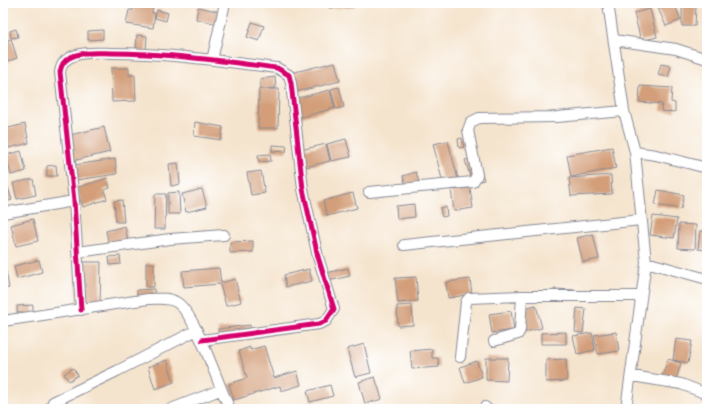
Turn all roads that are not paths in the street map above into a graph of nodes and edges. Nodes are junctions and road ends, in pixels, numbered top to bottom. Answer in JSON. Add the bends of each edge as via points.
{"nodes":[{"id":1,"x":225,"y":3,"type":"edge"},
{"id":2,"x":608,"y":3,"type":"edge"},
{"id":3,"x":614,"y":40,"type":"junction"},
{"id":4,"x":707,"y":59,"type":"edge"},
{"id":5,"x":212,"y":60,"type":"junction"},
{"id":6,"x":624,"y":111,"type":"junction"},
{"id":7,"x":635,"y":152,"type":"junction"},
{"id":8,"x":707,"y":168,"type":"edge"},
{"id":9,"x":369,"y":192,"type":"dead end"},
{"id":10,"x":74,"y":201,"type":"junction"},
{"id":11,"x":3,"y":213,"type":"edge"},
{"id":12,"x":641,"y":220,"type":"junction"},
{"id":13,"x":224,"y":235,"type":"dead end"},
{"id":14,"x":404,"y":245,"type":"dead end"},
{"id":15,"x":78,"y":252,"type":"junction"},
{"id":16,"x":646,"y":262,"type":"junction"},
{"id":17,"x":707,"y":279,"type":"edge"},
{"id":18,"x":522,"y":296,"type":"junction"},
{"id":19,"x":641,"y":296,"type":"junction"},
{"id":20,"x":81,"y":310,"type":"junction"},
{"id":21,"x":3,"y":321,"type":"edge"},
{"id":22,"x":196,"y":330,"type":"junction"},
{"id":23,"x":202,"y":340,"type":"junction"},
{"id":24,"x":494,"y":341,"type":"dead end"},
{"id":25,"x":460,"y":357,"type":"dead end"},
{"id":26,"x":632,"y":376,"type":"junction"},
{"id":27,"x":220,"y":390,"type":"junction"},
{"id":28,"x":707,"y":394,"type":"edge"},
{"id":29,"x":51,"y":409,"type":"edge"},
{"id":30,"x":171,"y":409,"type":"edge"},
{"id":31,"x":230,"y":409,"type":"edge"},
{"id":32,"x":626,"y":409,"type":"edge"}],
"edges":[{"from":1,"to":5,"type":"street"},
{"from":2,"to":3,"type":"street"},
{"from":3,"to":4,"type":"street","via":[[676,49]]},
{"from":3,"to":6,"type":"street"},
{"from":5,"to":10,"type":"street","via":[[167,55],[86,53],[70,57],[62,63],[60,80]]},
{"from":5,"to":23,"type":"street","via":[[277,68],[289,75],[303,189],[318,258],[334,309],[326,321],[318,324]]},
{"from":6,"to":7,"type":"street"},
{"from":6,"to":9,"type":"street","via":[[557,117],[479,118],[471,122],[468,130],[477,175],[473,182]]},
{"from":7,"to":8,"type":"street"},
{"from":7,"to":12,"type":"street"},
{"from":10,"to":11,"type":"street"},
{"from":10,"to":15,"type":"street"},
{"from":12,"to":14,"type":"street"},
{"from":12,"to":16,"type":"street"},
{"from":13,"to":15,"type":"street","via":[[170,239]]},
{"from":15,"to":20,"type":"street"},
{"from":16,"to":17,"type":"street"},
{"from":16,"to":19,"type":"street"},
{"from":18,"to":19,"type":"street"},
{"from":18,"to":24,"type":"street","via":[[518,334]]},
{"from":18,"to":25,"type":"street","via":[[469,298],[466,302]]},
{"from":19,"to":26,"type":"street"},
{"from":20,"to":21,"type":"street"},
{"from":20,"to":22,"type":"street","via":[[164,299],[175,301],[182,306]]},
{"from":22,"to":23,"type":"street"},
{"from":22,"to":29,"type":"street","via":[[53,402]]},
{"from":23,"to":27,"type":"street"},
{"from":26,"to":28,"type":"street","via":[[681,384]]},
{"from":26,"to":32,"type":"street"},
{"from":27,"to":30,"type":"street"},
{"from":27,"to":31,"type":"street"}]}
